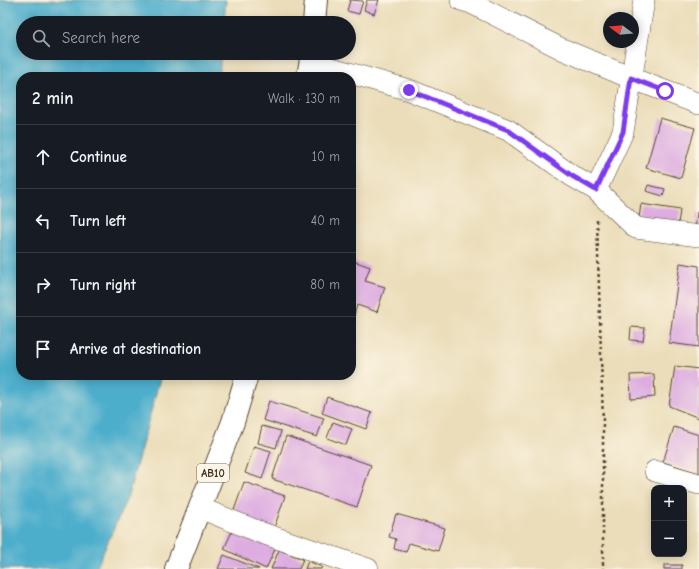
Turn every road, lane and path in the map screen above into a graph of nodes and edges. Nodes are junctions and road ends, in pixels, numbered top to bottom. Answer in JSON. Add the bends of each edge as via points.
{"nodes":[{"id":1,"x":316,"y":0,"type":"edge"},
{"id":2,"x":461,"y":0,"type":"edge"},
{"id":3,"x":644,"y":0,"type":"edge"},
{"id":4,"x":315,"y":16,"type":"edge"},
{"id":5,"x":310,"y":64,"type":"edge"},
{"id":6,"x":340,"y":72,"type":"edge"},
{"id":7,"x":356,"y":76,"type":"edge"},
{"id":8,"x":631,"y":78,"type":"junction"},
{"id":9,"x":699,"y":104,"type":"edge"},
{"id":10,"x":596,"y":190,"type":"junction"},
{"id":11,"x":699,"y":236,"type":"edge"},
{"id":12,"x":246,"y":380,"type":"edge"},
{"id":13,"x":655,"y":471,"type":"dead end"},
{"id":14,"x":699,"y":484,"type":"edge"},
{"id":15,"x":200,"y":508,"type":"junction"},
{"id":16,"x":176,"y":569,"type":"edge"},
{"id":17,"x":368,"y":569,"type":"edge"},
{"id":18,"x":603,"y":569,"type":"edge"}],
"edges":[{"from":1,"to":4,"type":"main road"},
{"from":2,"to":8,"type":"street","via":[[562,49]]},
{"from":3,"to":8,"type":"street"},
{"from":5,"to":6,"type":"street"},
{"from":7,"to":10,"type":"street","via":[[409,90],[508,130]]},
{"from":8,"to":9,"type":"street"},
{"from":8,"to":10,"type":"street","via":[[623,132]]},
{"from":10,"to":11,"type":"street","via":[[636,228]]},
{"from":10,"to":18,"type":"path","via":[[603,423]]},
{"from":12,"to":15,"type":"main road","number":"AB10","via":[[233,422]]},
{"from":13,"to":14,"type":"street"},
{"from":15,"to":16,"type":"main road","number":"AB10"},
{"from":15,"to":17,"type":"street","via":[[262,533]]}]}
